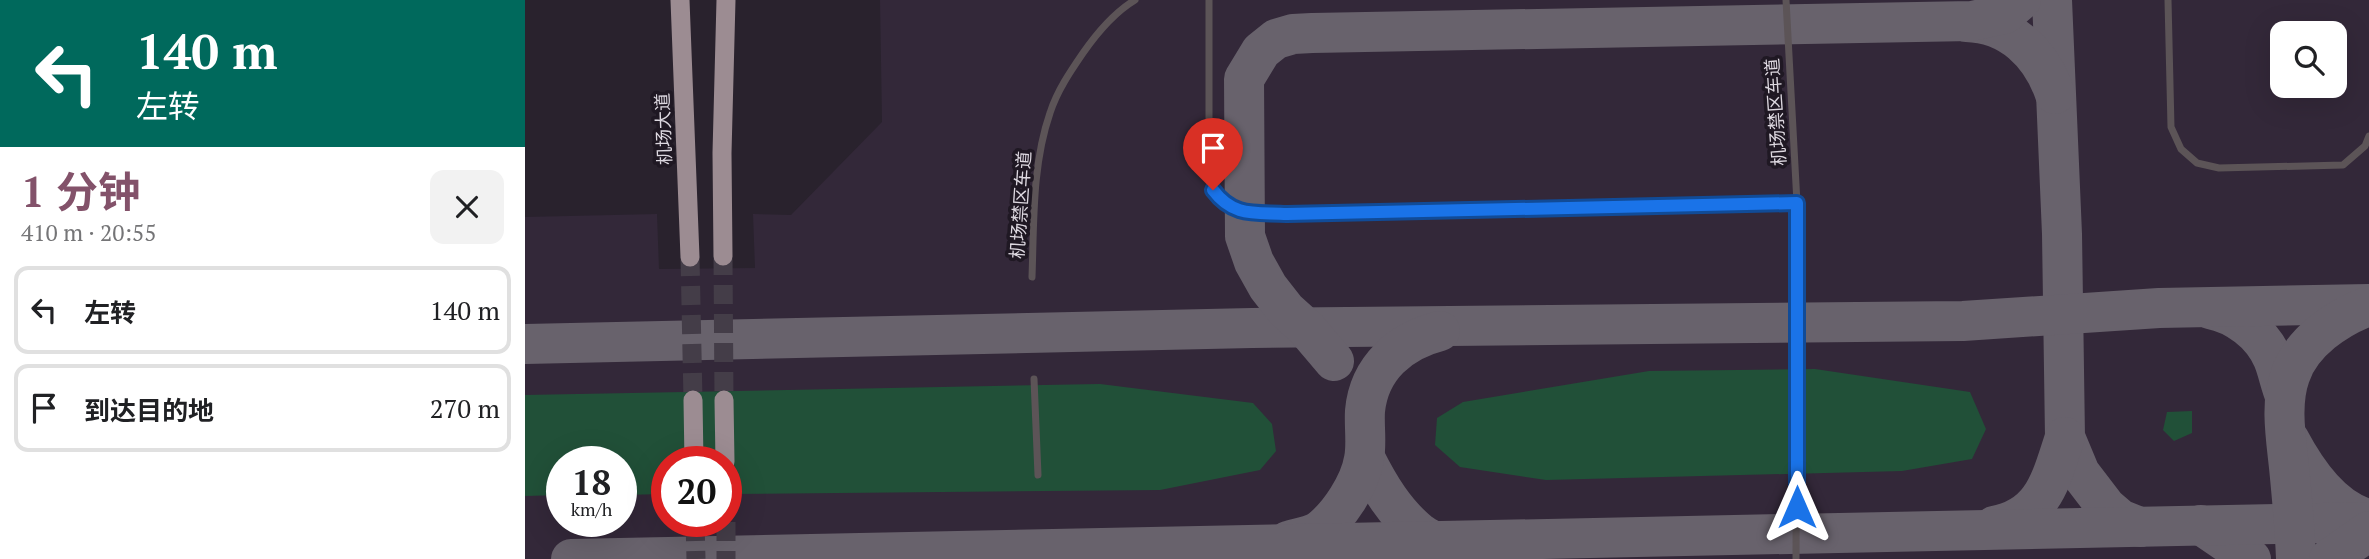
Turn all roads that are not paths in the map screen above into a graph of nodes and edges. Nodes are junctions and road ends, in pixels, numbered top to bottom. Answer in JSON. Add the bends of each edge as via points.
{"nodes":[{"id":1,"x":680,"y":0,"type":"edge"},
{"id":2,"x":726,"y":0,"type":"edge"},
{"id":3,"x":1135,"y":0,"type":"edge"},
{"id":4,"x":1209,"y":0,"type":"edge"},
{"id":5,"x":1786,"y":0,"type":"edge"},
{"id":6,"x":2168,"y":0,"type":"edge"},
{"id":7,"x":2369,"y":136,"type":"edge"},
{"id":8,"x":1797,"y":203,"type":"junction"},
{"id":9,"x":723,"y":256,"type":"tunnel mouth"},
{"id":10,"x":690,"y":257,"type":"tunnel mouth"},
{"id":11,"x":1032,"y":277,"type":"dead end"},
{"id":12,"x":1034,"y":379,"type":"dead end"},
{"id":13,"x":693,"y":400,"type":"tunnel mouth"},
{"id":14,"x":724,"y":400,"type":"tunnel mouth"},
{"id":15,"x":694,"y":446,"type":"edge"},
{"id":16,"x":725,"y":446,"type":"edge"},
{"id":17,"x":1038,"y":475,"type":"dead end"},
{"id":18,"x":1796,"y":559,"type":"edge"}],
"edges":[{"from":1,"to":10,"type":"highway","name":"机场大道"},
{"from":2,"to":9,"type":"highway"},
{"from":3,"to":11,"type":"lane","name":"机场禁区车道","via":[[1093,39],[1050,112],[1034,199]]},
{"from":4,"to":8,"type":"lane","via":[[1209,166],[1213,190],[1223,203],[1241,213]]},
{"from":5,"to":8,"type":"lane","name":"机场禁区车道"},
{"from":6,"to":7,"type":"lane","via":[[2171,127],[2181,149],[2197,163],[2218,168],[2343,165],[2365,146]]},
{"from":8,"to":18,"type":"lane","name":"机场禁区车道"},
{"from":12,"to":17,"type":"lane"},
{"from":13,"to":15,"type":"highway"},
{"from":14,"to":16,"type":"highway"}]}
